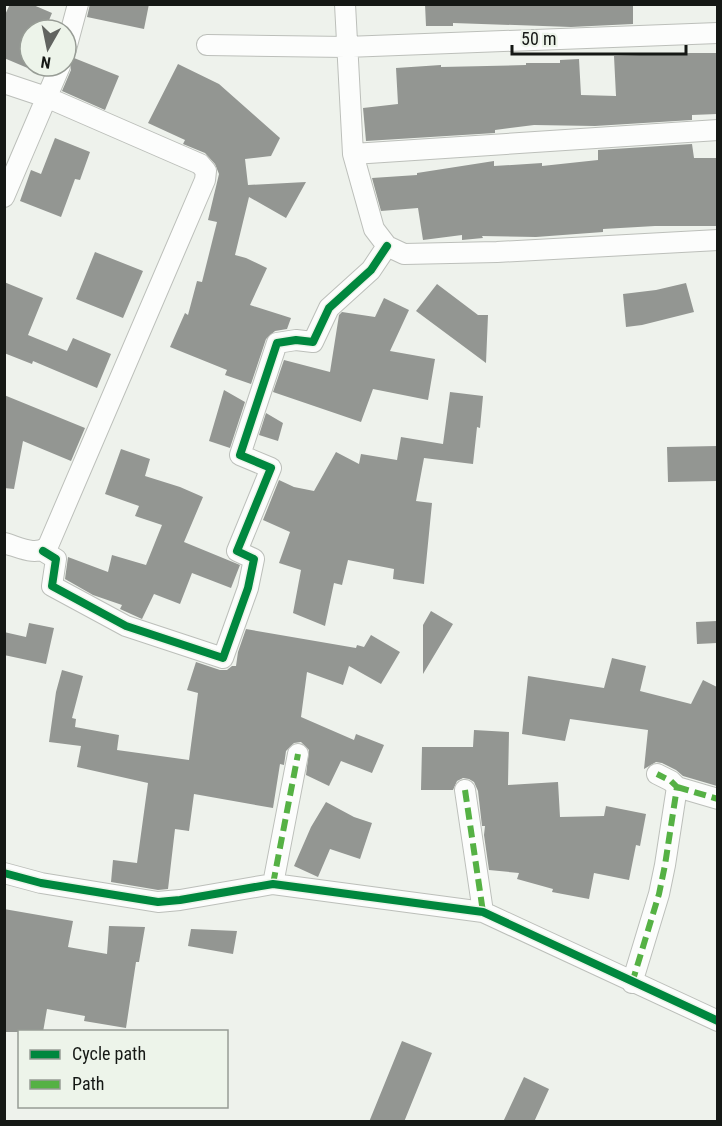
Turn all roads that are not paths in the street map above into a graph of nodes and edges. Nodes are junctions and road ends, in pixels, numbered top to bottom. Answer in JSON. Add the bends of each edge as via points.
{"nodes":[{"id":1,"x":345,"y":4,"type":"edge"},
{"id":2,"x":717,"y":33,"type":"edge"},
{"id":3,"x":207,"y":45,"type":"dead end"},
{"id":4,"x":346,"y":47,"type":"junction"},
{"id":5,"x":55,"y":78,"type":"edge"},
{"id":6,"x":4,"y":83,"type":"edge"},
{"id":7,"x":46,"y":97,"type":"junction"},
{"id":8,"x":717,"y":130,"type":"edge"},
{"id":9,"x":353,"y":154,"type":"junction"},
{"id":10,"x":4,"y":197,"type":"edge"},
{"id":11,"x":717,"y":240,"type":"edge"},
{"id":12,"x":387,"y":246,"type":"junction"},
{"id":13,"x":4,"y":543,"type":"edge"},
{"id":14,"x":43,"y":551,"type":"junction"},
{"id":15,"x":298,"y":754,"type":"dead end"},
{"id":16,"x":657,"y":774,"type":"dead end"},
{"id":17,"x":677,"y":787,"type":"junction"},
{"id":18,"x":465,"y":790,"type":"dead end"},
{"id":19,"x":717,"y":799,"type":"edge"},
{"id":20,"x":4,"y":873,"type":"edge"},
{"id":21,"x":273,"y":884,"type":"junction"},
{"id":22,"x":483,"y":912,"type":"junction"},
{"id":23,"x":632,"y":982,"type":"junction"},
{"id":24,"x":717,"y":1021,"type":"edge"}],
"edges":[{"from":1,"to":4,"type":"street"},
{"from":2,"to":4,"type":"street"},
{"from":3,"to":4,"type":"street"},
{"from":4,"to":9,"type":"street"},
{"from":5,"to":7,"type":"street"},
{"from":6,"to":7,"type":"street"},
{"from":7,"to":10,"type":"street"},
{"from":7,"to":14,"type":"street","via":[[200,164],[206,171],[206,180]]},
{"from":8,"to":9,"type":"street"},
{"from":9,"to":12,"type":"street","via":[[374,229]]},
{"from":11,"to":12,"type":"street","via":[[404,254]]},
{"from":12,"to":14,"type":"street","via":[[371,270],[329,308],[313,342],[277,344],[240,454],[271,468],[237,551],[254,560],[249,588],[223,658],[126,626],[52,586],[56,559]]},
{"from":13,"to":14,"type":"street"},
{"from":15,"to":21,"type":"street"},
{"from":16,"to":17,"type":"street"},
{"from":17,"to":19,"type":"street"},
{"from":17,"to":23,"type":"street","via":[[661,885]]},
{"from":18,"to":22,"type":"street"},
{"from":20,"to":21,"type":"street","via":[[158,902]]},
{"from":21,"to":22,"type":"street"},
{"from":22,"to":23,"type":"street"},
{"from":23,"to":24,"type":"street"}]}
